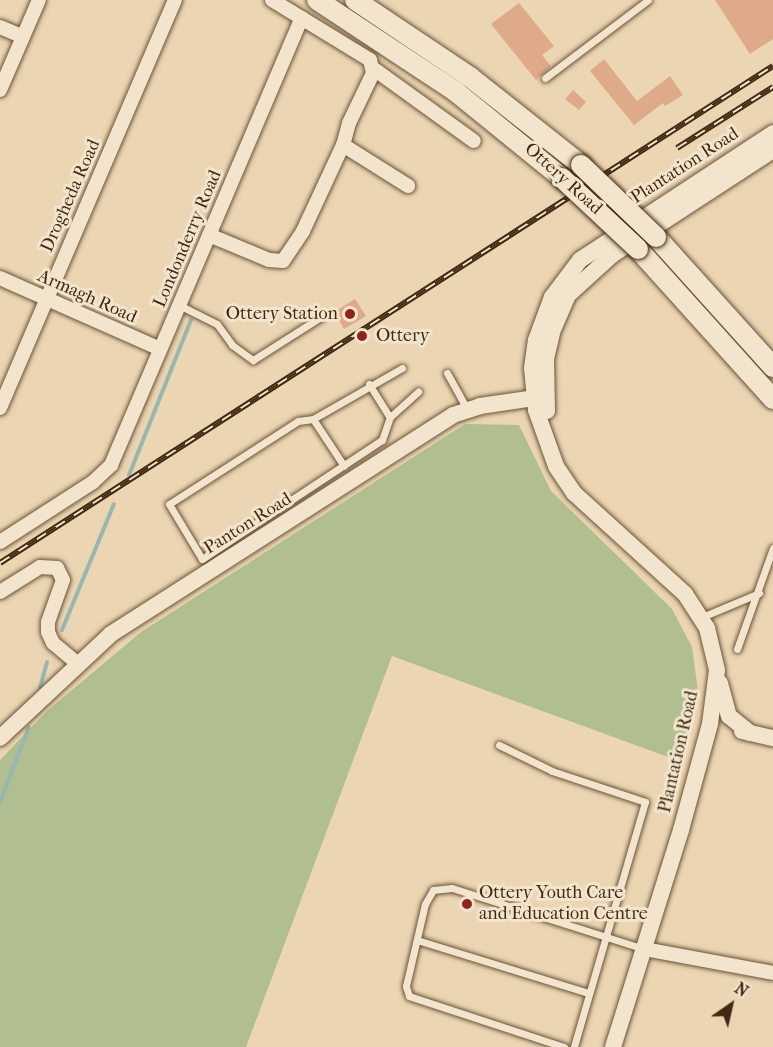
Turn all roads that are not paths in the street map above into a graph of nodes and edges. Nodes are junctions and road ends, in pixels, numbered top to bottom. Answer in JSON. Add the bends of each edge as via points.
{"nodes":[{"id":1,"x":39,"y":0,"type":"edge"},
{"id":2,"x":272,"y":0,"type":"edge"},
{"id":3,"x":317,"y":0,"type":"edge"},
{"id":4,"x":355,"y":0,"type":"edge"},
{"id":5,"x":648,"y":0,"type":"edge"},
{"id":6,"x":170,"y":2,"type":"edge"},
{"id":7,"x":302,"y":18,"type":"junction"},
{"id":8,"x":0,"y":27,"type":"edge"},
{"id":9,"x":23,"y":38,"type":"junction"},
{"id":10,"x":374,"y":69,"type":"junction"},
{"id":11,"x":545,"y":78,"type":"dead end"},
{"id":12,"x":0,"y":90,"type":"edge"},
{"id":13,"x":772,"y":140,"type":"edge"},
{"id":14,"x":474,"y":141,"type":"dead end"},
{"id":15,"x":343,"y":145,"type":"junction"},
{"id":16,"x":408,"y":186,"type":"dead end"},
{"id":17,"x":209,"y":235,"type":"junction"},
{"id":18,"x":0,"y":278,"type":"edge"},
{"id":19,"x":46,"y":298,"type":"junction"},
{"id":20,"x":179,"y":306,"type":"junction"},
{"id":21,"x":322,"y":316,"type":"dead end"},
{"id":22,"x":160,"y":349,"type":"junction"},
{"id":23,"x":773,"y":367,"type":"edge"},
{"id":24,"x":402,"y":368,"type":"dead end"},
{"id":25,"x":447,"y":373,"type":"dead end"},
{"id":26,"x":369,"y":384,"type":"junction"},
{"id":27,"x":418,"y":392,"type":"dead end"},
{"id":28,"x":541,"y":399,"type":"junction"},
{"id":29,"x":773,"y":399,"type":"edge"},
{"id":30,"x":504,"y":403,"type":"junction"},
{"id":31,"x":0,"y":408,"type":"edge"},
{"id":32,"x":467,"y":409,"type":"junction"},
{"id":33,"x":390,"y":417,"type":"junction"},
{"id":34,"x":313,"y":419,"type":"junction"},
{"id":35,"x":543,"y":436,"type":"junction"},
{"id":36,"x":344,"y":466,"type":"junction"},
{"id":37,"x":591,"y":506,"type":"junction"},
{"id":38,"x":0,"y":542,"type":"edge"},
{"id":39,"x":773,"y":548,"type":"edge"},
{"id":40,"x":0,"y":592,"type":"edge"},
{"id":41,"x":759,"y":593,"type":"junction"},
{"id":42,"x":702,"y":617,"type":"junction"},
{"id":43,"x":736,"y":649,"type":"dead end"},
{"id":44,"x":78,"y":664,"type":"junction"},
{"id":45,"x":717,"y":670,"type":"junction"},
{"id":46,"x":710,"y":724,"type":"junction"},
{"id":47,"x":750,"y":733,"type":"junction"},
{"id":48,"x":0,"y":738,"type":"edge"},
{"id":49,"x":773,"y":738,"type":"edge"},
{"id":50,"x":499,"y":745,"type":"dead end"},
{"id":51,"x":606,"y":937,"type":"junction"},
{"id":52,"x":417,"y":940,"type":"junction"},
{"id":53,"x":644,"y":949,"type":"junction"},
{"id":54,"x":773,"y":973,"type":"edge"},
{"id":55,"x":588,"y":993,"type":"junction"},
{"id":56,"x":564,"y":1047,"type":"edge"},
{"id":57,"x":574,"y":1047,"type":"edge"},
{"id":58,"x":613,"y":1047,"type":"edge"}],
"edges":[{"from":1,"to":9,"type":"street"},
{"from":2,"to":7,"type":"street"},
{"from":3,"to":29,"type":"main road","name":"Ottery Road","bridge":true,"via":[[455,91],[562,178],[707,321]]},
{"from":4,"to":23,"type":"main road","name":"Ottery Road","bridge":true,"via":[[506,104],[581,165],[656,237]]},
{"from":5,"to":11,"type":"lane"},
{"from":6,"to":19,"type":"street","name":"Drogheda Road"},
{"from":7,"to":10,"type":"street","via":[[368,58]]},
{"from":7,"to":17,"type":"street","name":"Londonderry Road"},
{"from":8,"to":9,"type":"street"},
{"from":9,"to":12,"type":"street"},
{"from":10,"to":14,"type":"street"},
{"from":10,"to":15,"type":"street"},
{"from":13,"to":28,"type":"street","name":"Plantation Road","via":[[599,244],[568,272],[552,297],[536,340],[532,368]]},
{"from":15,"to":16,"type":"street"},
{"from":15,"to":17,"type":"street","via":[[303,231],[283,261],[269,260]]},
{"from":17,"to":20,"type":"street","name":"Londonderry Road"},
{"from":18,"to":19,"type":"street","name":"Armagh Road"},
{"from":19,"to":22,"type":"street","name":"Armagh Road"},
{"from":19,"to":31,"type":"street","name":"Drogheda Road"},
{"from":20,"to":21,"type":"lane","via":[[218,324],[232,345],[253,360]]},
{"from":20,"to":22,"type":"street","name":"Londonderry Road"},
{"from":22,"to":38,"type":"street","name":"Londonderry Road","via":[[105,472]]},
{"from":24,"to":26,"type":"lane"},
{"from":25,"to":32,"type":"lane"},
{"from":26,"to":33,"type":"lane"},
{"from":26,"to":34,"type":"lane"},
{"from":27,"to":33,"type":"lane"},
{"from":28,"to":30,"type":"street","name":"Panton Road"},
{"from":28,"to":35,"type":"street","name":"Plantation Road"},
{"from":28,"to":37,"type":"street","name":"Plantation Road","via":[[563,463]]},
{"from":30,"to":32,"type":"street","name":"Panton Road"},
{"from":30,"to":35,"type":"street","via":[[525,413]]},
{"from":32,"to":44,"type":"street","name":"Panton Road","via":[[120,627]]},
{"from":33,"to":36,"type":"lane","via":[[382,440]]},
{"from":34,"to":36,"type":"lane"},
{"from":34,"to":36,"type":"lane","via":[[298,421],[169,504],[202,559]]},
{"from":35,"to":37,"type":"street","name":"Plantation Road","via":[[566,482]]},
{"from":37,"to":42,"type":"street","name":"Plantation Road","via":[[678,584]]},
{"from":39,"to":41,"type":"lane"},
{"from":40,"to":44,"type":"street","via":[[40,567],[51,565],[62,572],[48,632],[53,644]]},
{"from":41,"to":42,"type":"lane"},
{"from":41,"to":43,"type":"lane"},
{"from":42,"to":45,"type":"street","name":"Plantation Road"},
{"from":44,"to":48,"type":"street","name":"Panton Road"},
{"from":45,"to":46,"type":"street","name":"Plantation Road"},
{"from":45,"to":47,"type":"street","via":[[726,710],[737,726]]},
{"from":46,"to":47,"type":"street"},
{"from":46,"to":53,"type":"street","name":"Plantation Road"},
{"from":47,"to":49,"type":"street"},
{"from":50,"to":51,"type":"lane","via":[[552,771],[645,802]]},
{"from":51,"to":52,"type":"lane","via":[[446,886],[433,890],[427,898]]},
{"from":51,"to":53,"type":"lane"},
{"from":51,"to":55,"type":"lane"},
{"from":52,"to":55,"type":"lane"},
{"from":52,"to":56,"type":"lane","via":[[406,986],[413,1000]]},
{"from":53,"to":54,"type":"street"},
{"from":53,"to":58,"type":"street","name":"Plantation Road"},
{"from":55,"to":57,"type":"lane"}]}
